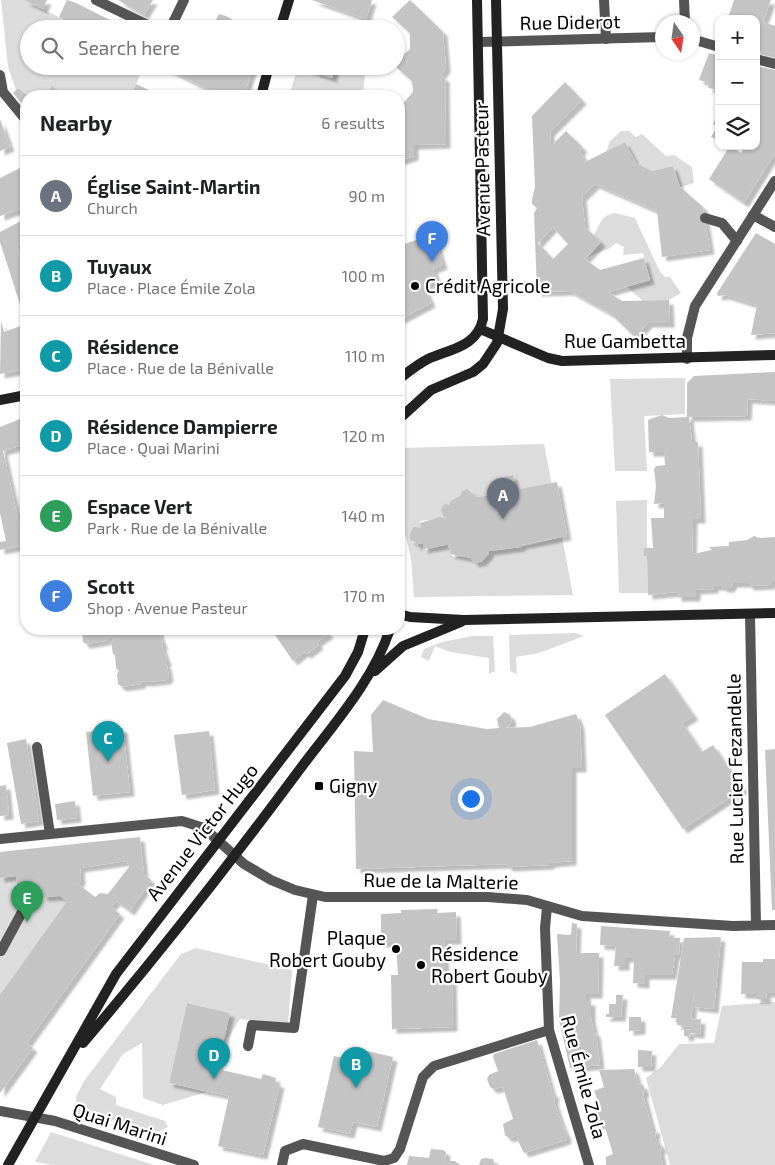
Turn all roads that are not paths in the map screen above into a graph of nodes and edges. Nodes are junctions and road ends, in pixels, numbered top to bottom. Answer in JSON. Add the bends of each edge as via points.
{"nodes":[{"id":1,"x":96,"y":0,"type":"edge"},
{"id":2,"x":184,"y":0,"type":"edge"},
{"id":3,"x":289,"y":0,"type":"edge"},
{"id":4,"x":477,"y":0,"type":"edge"},
{"id":5,"x":496,"y":0,"type":"edge"},
{"id":6,"x":604,"y":0,"type":"edge"},
{"id":7,"x":684,"y":0,"type":"edge"},
{"id":8,"x":685,"y":15,"type":"edge"},
{"id":9,"x":137,"y":20,"type":"edge"},
{"id":10,"x":174,"y":20,"type":"edge"},
{"id":11,"x":283,"y":20,"type":"edge"},
{"id":12,"x":655,"y":37,"type":"edge"},
{"id":13,"x":606,"y":39,"type":"junction"},
{"id":14,"x":700,"y":41,"type":"edge"},
{"id":15,"x":478,"y":42,"type":"junction"},
{"id":16,"x":497,"y":42,"type":"junction"},
{"id":17,"x":715,"y":46,"type":"edge"},
{"id":18,"x":760,"y":60,"type":"edge"},
{"id":19,"x":775,"y":64,"type":"edge"},
{"id":20,"x":0,"y":75,"type":"edge"},
{"id":21,"x":266,"y":75,"type":"edge"},
{"id":22,"x":262,"y":90,"type":"edge"},
{"id":23,"x":20,"y":113,"type":"edge"},
{"id":24,"x":775,"y":181,"type":"edge"},
{"id":25,"x":754,"y":216,"type":"junction"},
{"id":26,"x":705,"y":218,"type":"dead end"},
{"id":27,"x":775,"y":227,"type":"edge"},
{"id":28,"x":737,"y":241,"type":"junction"},
{"id":29,"x":480,"y":329,"type":"junction"},
{"id":30,"x":500,"y":337,"type":"junction"},
{"id":31,"x":775,"y":355,"type":"edge"},
{"id":32,"x":687,"y":359,"type":"junction"},
{"id":33,"x":405,"y":375,"type":"edge"},
{"id":34,"x":20,"y":396,"type":"edge"},
{"id":35,"x":0,"y":399,"type":"edge"},
{"id":36,"x":405,"y":414,"type":"edge"},
{"id":37,"x":775,"y":613,"type":"edge"},
{"id":38,"x":750,"y":614,"type":"junction"},
{"id":39,"x":405,"y":616,"type":"edge"},
{"id":40,"x":464,"y":620,"type":"junction"},
{"id":41,"x":363,"y":635,"type":"edge"},
{"id":42,"x":387,"y":635,"type":"edge"},
{"id":43,"x":365,"y":681,"type":"junction"},
{"id":44,"x":36,"y":747,"type":"dead end"},
{"id":45,"x":50,"y":834,"type":"junction"},
{"id":46,"x":0,"y":839,"type":"edge"},
{"id":47,"x":218,"y":839,"type":"junction"},
{"id":48,"x":234,"y":857,"type":"junction"},
{"id":49,"x":34,"y":890,"type":"dead end"},
{"id":50,"x":313,"y":895,"type":"junction"},
{"id":51,"x":547,"y":907,"type":"junction"},
{"id":52,"x":756,"y":925,"type":"junction"},
{"id":53,"x":775,"y":925,"type":"edge"},
{"id":54,"x":1,"y":951,"type":"edge"},
{"id":55,"x":549,"y":1030,"type":"junction"},
{"id":56,"x":248,"y":1046,"type":"dead end"},
{"id":57,"x":70,"y":1059,"type":"junction"},
{"id":58,"x":0,"y":1111,"type":"edge"},
{"id":59,"x":35,"y":1117,"type":"junction"},
{"id":60,"x":8,"y":1165,"type":"edge"},
{"id":61,"x":194,"y":1165,"type":"edge"},
{"id":62,"x":282,"y":1165,"type":"edge"},
{"id":63,"x":589,"y":1165,"type":"edge"}],
"edges":[{"from":1,"to":9,"type":"street"},
{"from":2,"to":10,"type":"street"},
{"from":3,"to":11,"type":"main road"},
{"from":4,"to":15,"type":"main road","name":"Avenue Pasteur"},
{"from":5,"to":16,"type":"main road","name":"Avenue Pasteur"},
{"from":6,"to":13,"type":"street"},
{"from":7,"to":8,"type":"street"},
{"from":12,"to":13,"type":"street","name":"Rue Diderot"},
{"from":13,"to":16,"type":"street","name":"Rue Diderot"},
{"from":14,"to":17,"type":"street"},
{"from":15,"to":16,"type":"street","name":"Rue Diderot"},
{"from":15,"to":29,"type":"main road","name":"Avenue Pasteur","via":[[484,310]]},
{"from":16,"to":30,"type":"main road","name":"Avenue Pasteur","via":[[503,310]]},
{"from":18,"to":19,"type":"street"},
{"from":20,"to":23,"type":"street","via":[[3,92]]},
{"from":21,"to":22,"type":"main road"},
{"from":24,"to":25,"type":"street"},
{"from":25,"to":27,"type":"street"},
{"from":25,"to":28,"type":"street"},
{"from":26,"to":28,"type":"street","via":[[722,223]]},
{"from":28,"to":32,"type":"street","via":[[695,306],[687,338]]},
{"from":29,"to":30,"type":"main road","name":"Rue Gambetta"},
{"from":29,"to":33,"type":"main road","via":[[464,346],[425,361]]},
{"from":30,"to":32,"type":"main road","name":"Rue Gambetta","via":[[562,361]]},
{"from":30,"to":36,"type":"main road","via":[[491,354],[473,372],[431,390]]},
{"from":31,"to":32,"type":"main road","name":"Rue Gambetta"},
{"from":34,"to":35,"type":"main road"},
{"from":37,"to":38,"type":"main road"},
{"from":38,"to":40,"type":"main road"},
{"from":38,"to":52,"type":"street","name":"Rue Lucien Fezandelle"},
{"from":39,"to":40,"type":"main road"},
{"from":40,"to":43,"type":"main road","name":"Avenue Victor Hugo","via":[[403,646]]},
{"from":41,"to":47,"type":"main road","name":"Avenue Victor Hugo","via":[[345,676]]},
{"from":42,"to":43,"type":"main road","name":"Avenue Victor Hugo"},
{"from":43,"to":48,"type":"main road","name":"Avenue Victor Hugo"},
{"from":44,"to":45,"type":"street"},
{"from":45,"to":46,"type":"street","name":"Rue de la Malterie"},
{"from":45,"to":47,"type":"street","name":"Rue de la Malterie","via":[[182,821],[204,828]]},
{"from":47,"to":48,"type":"street","name":"Rue de la Malterie"},
{"from":47,"to":57,"type":"main road","name":"Avenue Victor Hugo","via":[[116,974]]},
{"from":48,"to":50,"type":"street","name":"Rue de la Malterie","via":[[271,880]]},
{"from":48,"to":57,"type":"main road","name":"Avenue Victor Hugo"},
{"from":49,"to":54,"type":"street"},
{"from":50,"to":51,"type":"street","name":"Rue de la Malterie","via":[[355,898],[488,897],[527,900]]},
{"from":50,"to":56,"type":"street","via":[[294,1028],[252,1025]]},
{"from":51,"to":52,"type":"street","name":"Rue de la Malterie","via":[[582,916]]},
{"from":51,"to":55,"type":"street","name":"Rue Émile Zola"},
{"from":52,"to":53,"type":"street","name":"Rue de la Malterie"},
{"from":55,"to":62,"type":"street","via":[[434,1066],[423,1077],[400,1149],[394,1158],[384,1161],[303,1144],[285,1151]]},
{"from":55,"to":63,"type":"street","name":"Rue Émile Zola"},
{"from":57,"to":59,"type":"main road","name":"Avenue Victor Hugo"},
{"from":58,"to":59,"type":"street","name":"Quai Marini"},
{"from":59,"to":60,"type":"main road","name":"Avenue Victor Hugo"},
{"from":59,"to":61,"type":"street","name":"Quai Marini"}]}
